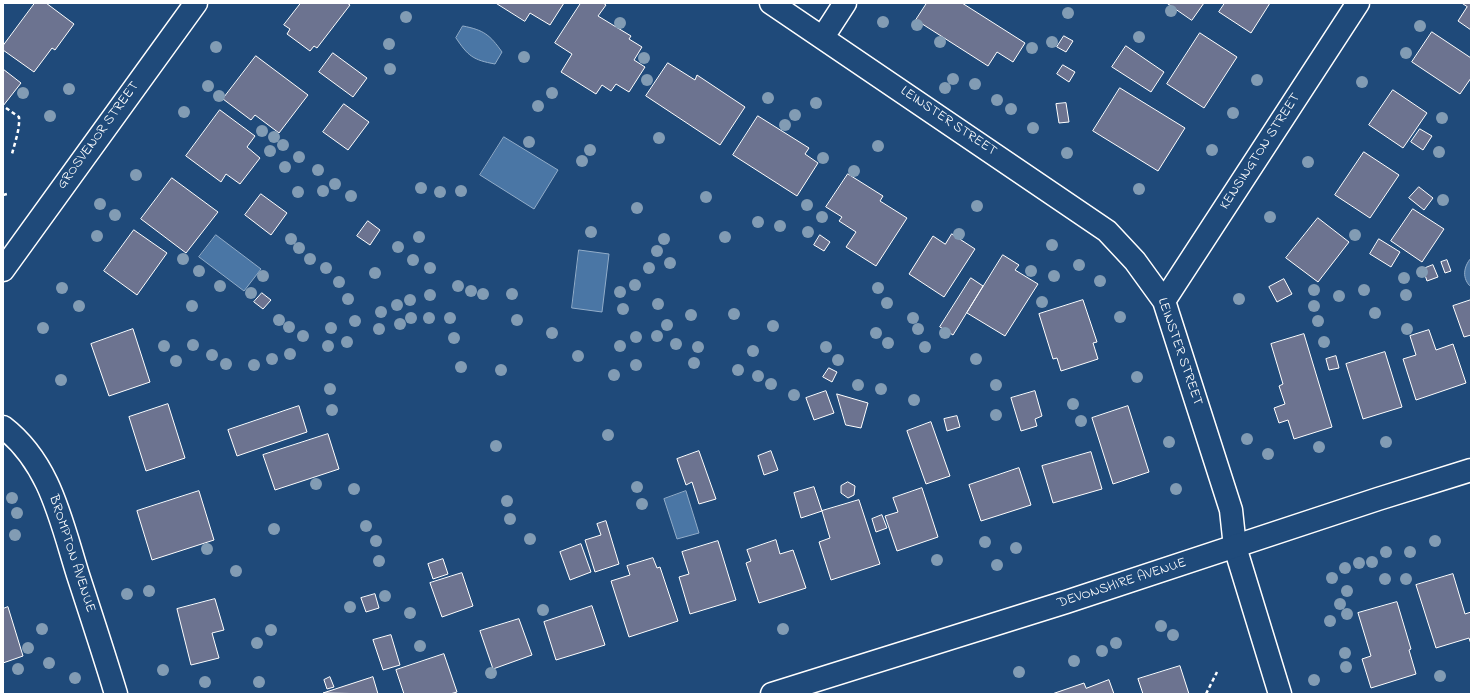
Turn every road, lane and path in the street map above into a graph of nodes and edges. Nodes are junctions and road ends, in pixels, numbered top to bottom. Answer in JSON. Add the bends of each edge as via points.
{"nodes":[{"id":1,"x":196,"y":3,"type":"edge"},
{"id":2,"x":771,"y":3,"type":"edge"},
{"id":3,"x":845,"y":3,"type":"edge"},
{"id":4,"x":1358,"y":3,"type":"edge"},
{"id":5,"x":823,"y":37,"type":"junction"},
{"id":6,"x":6,"y":108,"type":"dead end"},
{"id":7,"x":12,"y":154,"type":"dead end"},
{"id":8,"x":7,"y":194,"type":"dead end"},
{"id":9,"x":3,"y":195,"type":"edge"},
{"id":10,"x":3,"y":270,"type":"edge"},
{"id":11,"x":1164,"y":301,"type":"junction"},
{"id":12,"x":3,"y":427,"type":"edge"},
{"id":13,"x":1471,"y":470,"type":"edge"},
{"id":14,"x":1235,"y":547,"type":"junction"},
{"id":15,"x":1217,"y":672,"type":"dead end"},
{"id":16,"x":116,"y":694,"type":"edge"},
{"id":17,"x":772,"y":694,"type":"edge"},
{"id":18,"x":1206,"y":694,"type":"edge"},
{"id":19,"x":1280,"y":694,"type":"edge"}],
"edges":[{"from":1,"to":10,"type":"street","name":"GROSVENOR STREET"},
{"from":2,"to":5,"type":"street","name":"LEINSTER STREET"},
{"from":3,"to":5,"type":"street"},
{"from":4,"to":11,"type":"street","name":"KENSINGTON STREET"},
{"from":5,"to":11,"type":"street","name":"LEINSTER STREET","via":[[1107,231],[1135,262]]},
{"from":6,"to":7,"type":"path","via":[[19,117],[20,125]]},
{"from":8,"to":9,"type":"path"},
{"from":11,"to":14,"type":"street","name":"LEINSTER STREET","via":[[1231,510]]},
{"from":12,"to":16,"type":"street","name":"BROMPTON AVENUE","via":[[31,454],[52,493]]},
{"from":13,"to":14,"type":"street","name":"DEVONSHIRE AVENUE"},
{"from":14,"to":17,"type":"street","name":"DEVONSHIRE AVENUE"},
{"from":14,"to":19,"type":"street","name":"LEINSTER STREET"},
{"from":15,"to":18,"type":"path"}]}
